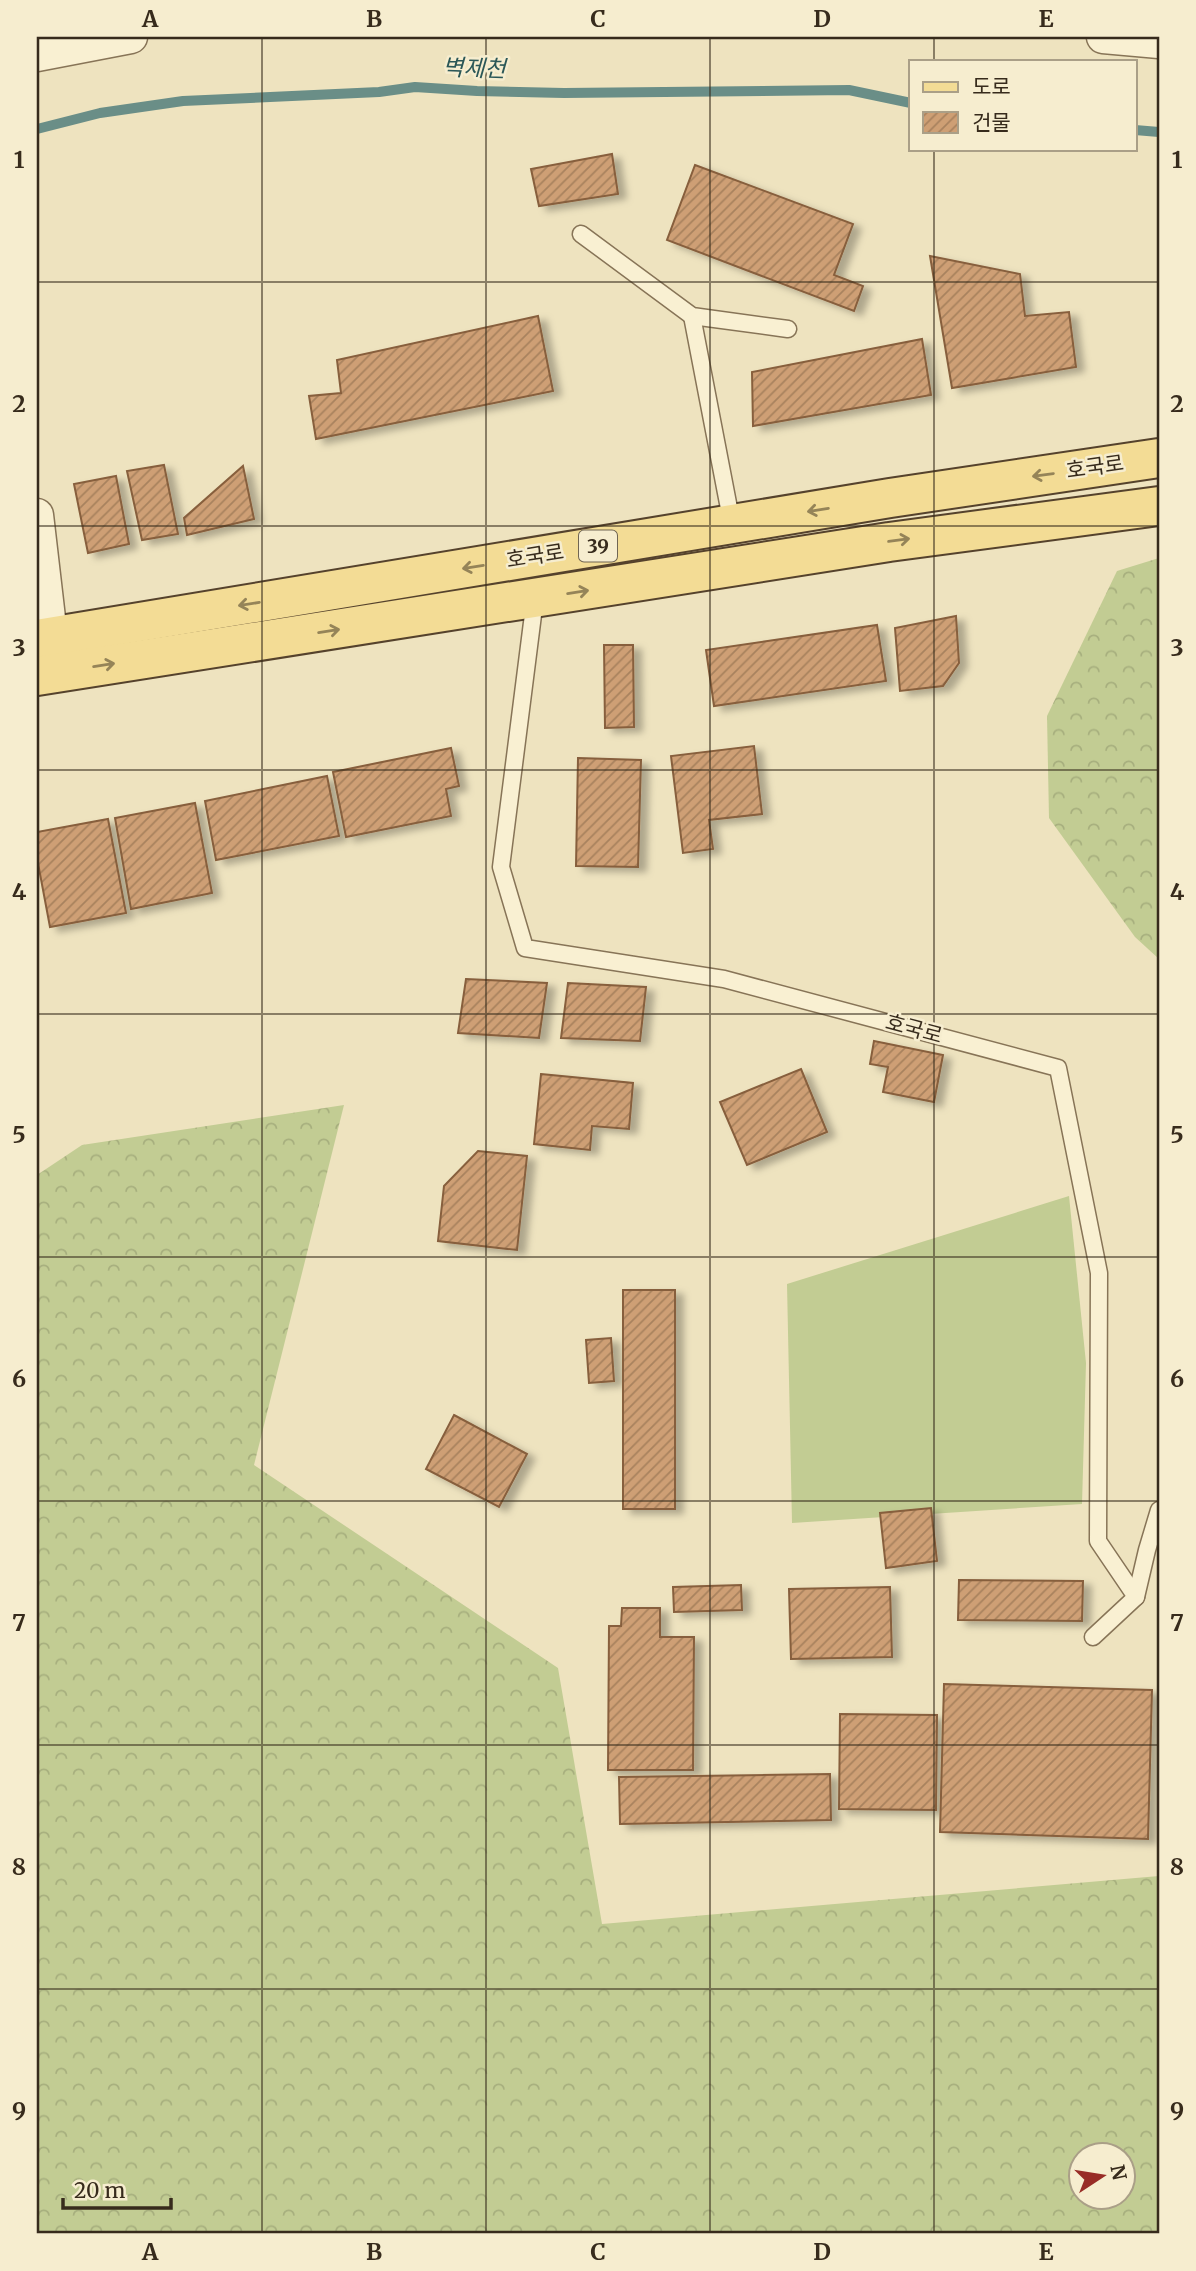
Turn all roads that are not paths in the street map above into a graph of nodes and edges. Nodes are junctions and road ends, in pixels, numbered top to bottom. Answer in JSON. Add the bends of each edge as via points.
{"nodes":[{"id":1,"x":131,"y":37,"type":"edge"},
{"id":2,"x":1103,"y":37,"type":"edge"},
{"id":3,"x":1159,"y":42,"type":"edge"},
{"id":4,"x":37,"y":55,"type":"edge"},
{"id":5,"x":581,"y":234,"type":"dead end"},
{"id":6,"x":692,"y":316,"type":"junction"},
{"id":7,"x":788,"y":329,"type":"dead end"},
{"id":8,"x":1159,"y":458,"type":"edge"},
{"id":9,"x":1159,"y":506,"type":"edge"},
{"id":10,"x":37,"y":515,"type":"edge"},
{"id":11,"x":732,"y":524,"type":"junction"},
{"id":12,"x":535,"y":599,"type":"junction"},
{"id":13,"x":45,"y":656,"type":"edge"},
{"id":14,"x":1159,"y":1510,"type":"edge"},
{"id":15,"x":1136,"y":1597,"type":"junction"},
{"id":16,"x":1093,"y":1637,"type":"dead end"}],
"edges":[{"from":1,"to":4,"type":"street"},
{"from":2,"to":3,"type":"street"},
{"from":5,"to":6,"type":"lane"},
{"from":6,"to":7,"type":"lane"},
{"from":6,"to":11,"type":"lane"},
{"from":8,"to":11,"type":"main road","name":"호국로","number":"39","one_way":true},
{"from":12,"to":9,"type":"main road","name":"호국로","number":"39","one_way":true,"via":[[889,542]]},
{"from":10,"to":13,"type":"street"},
{"from":11,"to":13,"type":"main road","name":"호국로","number":"39","one_way":true},
{"from":13,"to":12,"type":"main road","name":"호국로","number":"39","one_way":true},
{"from":12,"to":15,"type":"lane","name":"호국로","via":[[501,867],[525,948],[724,979],[1058,1068],[1099,1273],[1097,1541]]},
{"from":14,"to":15,"type":"lane"},
{"from":15,"to":16,"type":"lane"}]}
